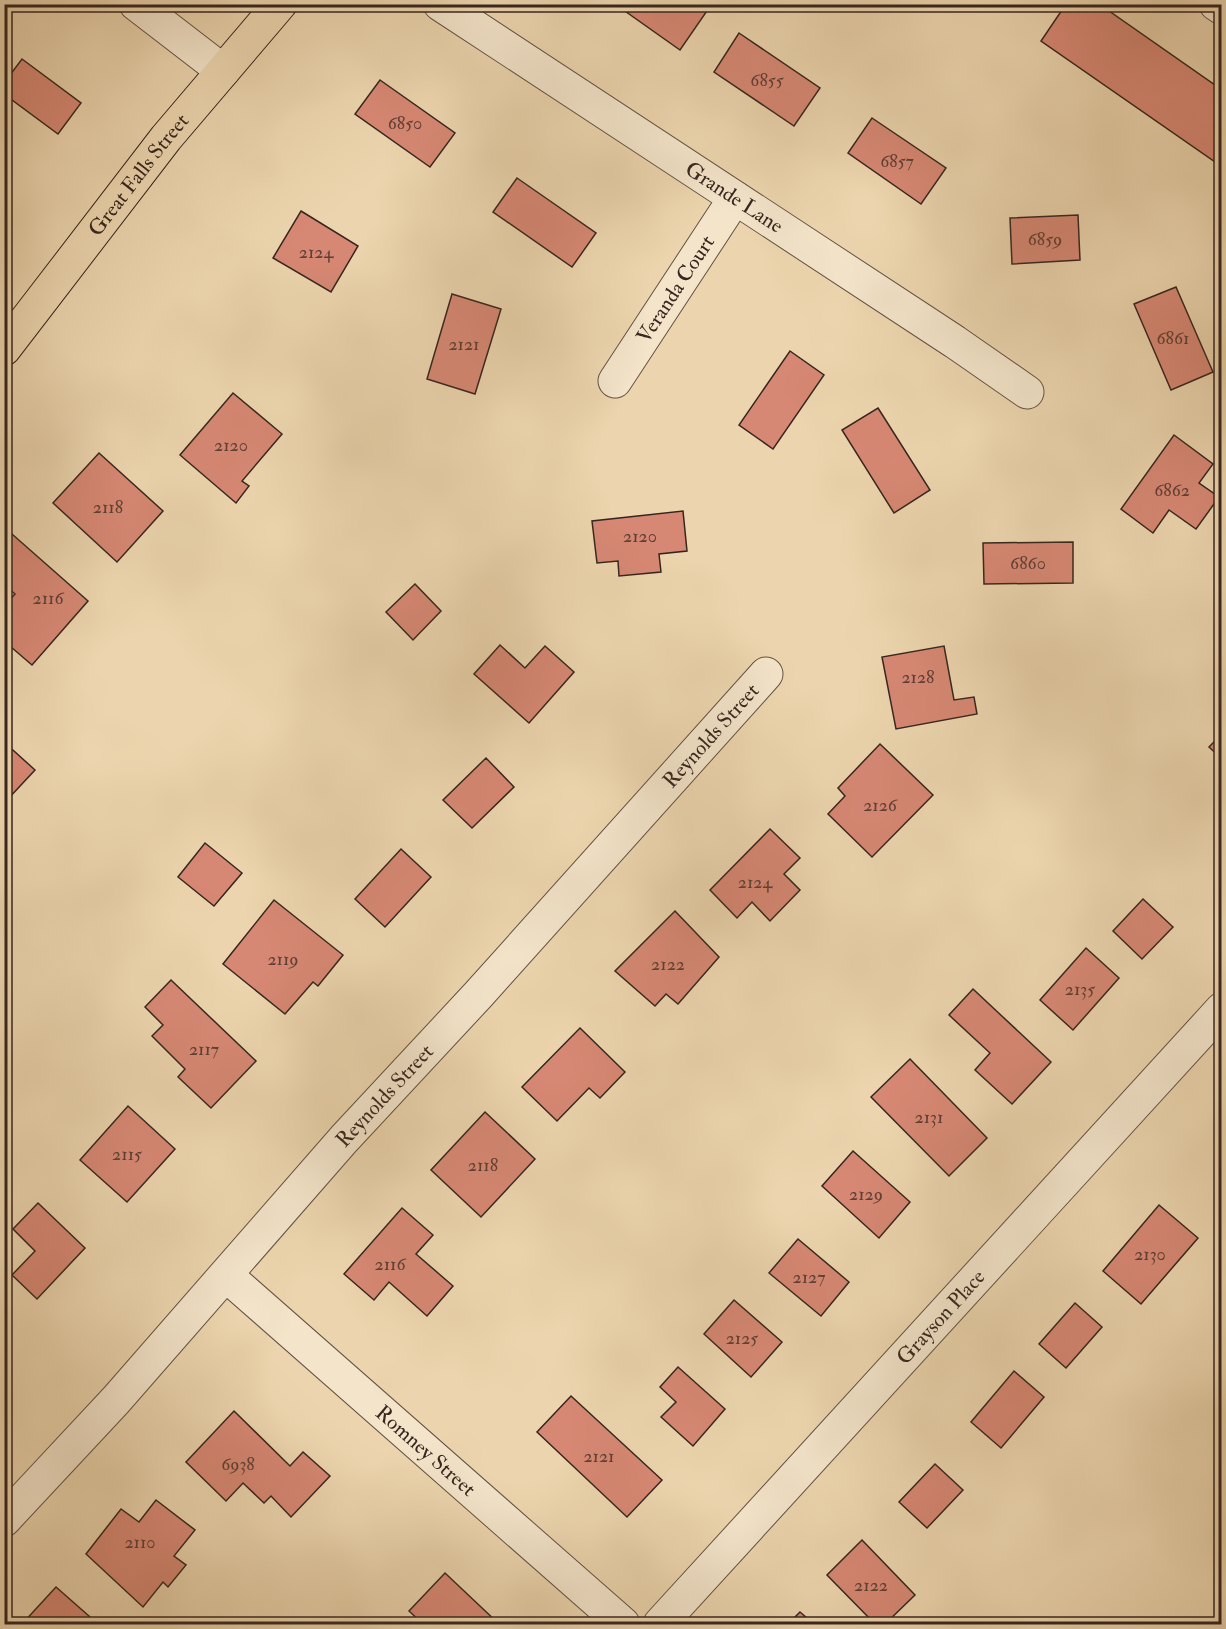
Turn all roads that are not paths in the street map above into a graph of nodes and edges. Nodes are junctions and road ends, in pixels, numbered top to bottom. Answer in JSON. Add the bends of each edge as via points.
{"nodes":[{"id":1,"x":136,"y":4,"type":"edge"},
{"id":2,"x":280,"y":4,"type":"edge"},
{"id":3,"x":440,"y":4,"type":"edge"},
{"id":4,"x":1216,"y":4,"type":"edge"},
{"id":5,"x":1221,"y":8,"type":"edge"},
{"id":6,"x":223,"y":70,"type":"junction"},
{"id":7,"x":735,"y":198,"type":"junction"},
{"id":8,"x":4,"y":349,"type":"edge"},
{"id":9,"x":615,"y":381,"type":"dead end"},
{"id":10,"x":1027,"y":392,"type":"dead end"},
{"id":11,"x":766,"y":674,"type":"dead end"},
{"id":12,"x":1221,"y":1009,"type":"edge"},
{"id":13,"x":226,"y":1275,"type":"junction"},
{"id":14,"x":4,"y":1520,"type":"edge"},
{"id":15,"x":623,"y":1624,"type":"edge"},
{"id":16,"x":660,"y":1624,"type":"edge"}],
"edges":[{"from":1,"to":6,"type":"street"},
{"from":2,"to":6,"type":"main road","name":"Great Falls Street"},
{"from":3,"to":7,"type":"street","name":"Grande Lane"},
{"from":4,"to":5,"type":"street"},
{"from":6,"to":8,"type":"main road","name":"Great Falls Street"},
{"from":7,"to":9,"type":"street","name":"Veranda Court"},
{"from":7,"to":10,"type":"street","name":"Grande Lane"},
{"from":11,"to":13,"type":"street","name":"Reynolds Street","via":[[344,1139]]},
{"from":12,"to":16,"type":"street","name":"Grayson Place"},
{"from":13,"to":14,"type":"street","name":"Reynolds Street"},
{"from":13,"to":15,"type":"street","name":"Romney Street"}]}
